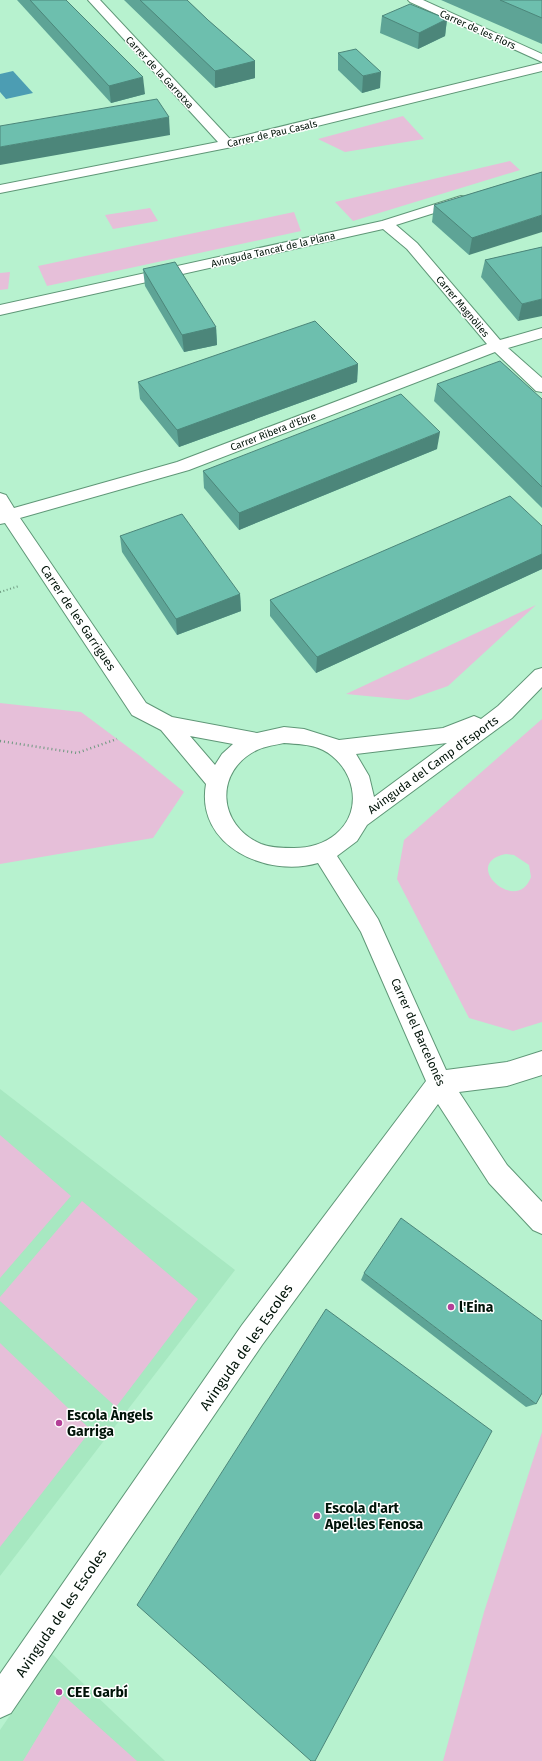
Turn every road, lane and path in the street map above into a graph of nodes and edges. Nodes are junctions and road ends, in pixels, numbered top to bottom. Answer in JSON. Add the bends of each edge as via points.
{"nodes":[{"id":1,"x":94,"y":0,"type":"edge"},
{"id":2,"x":414,"y":0,"type":"edge"},
{"id":3,"x":542,"y":58,"type":"edge"},
{"id":4,"x":542,"y":67,"type":"edge"},
{"id":5,"x":227,"y":144,"type":"junction"},
{"id":6,"x":0,"y":189,"type":"edge"},
{"id":7,"x":475,"y":195,"type":"edge"},
{"id":8,"x":386,"y":224,"type":"junction"},
{"id":9,"x":0,"y":310,"type":"edge"},
{"id":10,"x":542,"y":332,"type":"edge"},
{"id":11,"x":497,"y":346,"type":"junction"},
{"id":12,"x":542,"y":386,"type":"edge"},
{"id":13,"x":0,"y":499,"type":"edge"},
{"id":14,"x":5,"y":517,"type":"edge"},
{"id":15,"x":542,"y":675,"type":"edge"},
{"id":16,"x":505,"y":712,"type":"junction"},
{"id":17,"x":168,"y":724,"type":"junction"},
{"id":18,"x":117,"y":739,"type":"dead end"},
{"id":19,"x":0,"y":741,"type":"edge"},
{"id":20,"x":258,"y":741,"type":"junction"},
{"id":21,"x":336,"y":748,"type":"junction"},
{"id":22,"x":217,"y":782,"type":"junction"},
{"id":23,"x":361,"y":818,"type":"junction"},
{"id":24,"x":323,"y":853,"type":"junction"},
{"id":25,"x":542,"y":1063,"type":"edge"},
{"id":26,"x":439,"y":1083,"type":"junction"},
{"id":27,"x":542,"y":1221,"type":"edge"},
{"id":28,"x":0,"y":1702,"type":"edge"}],
"edges":[{"from":1,"to":5,"type":"street","name":"Carrer de la Garrotxa"},
{"from":2,"to":3,"type":"street","name":"Carrer de les Flors"},
{"from":4,"to":5,"type":"street","name":"Carrer de Pau Casals"},
{"from":5,"to":6,"type":"street","name":"Carrer de Pau Casals"},
{"from":7,"to":8,"type":"street","name":"Avinguda Tancat de la Plana"},
{"from":8,"to":9,"type":"street","name":"Avinguda Tancat de la Plana"},
{"from":8,"to":11,"type":"street","name":"Carrer Magnòlies","via":[[412,246]]},
{"from":10,"to":11,"type":"street","name":"Carrer Ribera d'Ebre"},
{"from":11,"to":12,"type":"street","name":"Carrer Magnòlies"},
{"from":11,"to":14,"type":"street","name":"Carrer Ribera d'Ebre","via":[[183,466]]},
{"from":13,"to":14,"type":"street","name":"Carrer de les Garrigues"},
{"from":14,"to":17,"type":"street","name":"Carrer de les Garrigues","via":[[139,709]]},
{"from":15,"to":16,"type":"street","name":"Avinguda del Camp d'Esports"},
{"from":16,"to":21,"type":"street","name":"Avinguda del Camp d'Esports","via":[[445,736]]},
{"from":16,"to":23,"type":"street","name":"Avinguda del Camp d'Esports"},
{"from":17,"to":20,"type":"street","name":"Carrer de les Garrigues"},
{"from":17,"to":22,"type":"street","name":"Carrer de les Garrigues"},
{"from":18,"to":19,"type":"path","via":[[77,753]]},
{"from":20,"to":21,"type":"street","via":[[284,735],[311,738]]},
{"from":20,"to":22,"type":"street","via":[[231,757]]},
{"from":21,"to":23,"type":"street","via":[[356,768],[365,792]]},
{"from":22,"to":24,"type":"street","via":[[215,800],[219,816],[229,832],[243,845],[261,854],[282,858],[303,858]]},
{"from":23,"to":24,"type":"street","via":[[346,838]]},
{"from":24,"to":26,"type":"street","name":"Carrer del Barcelonés","via":[[370,926]]},
{"from":25,"to":26,"type":"street","via":[[506,1074]]},
{"from":26,"to":27,"type":"street","name":"Carrer del Barcelonés","via":[[498,1174]]},
{"from":26,"to":28,"type":"street","name":"Avinguda de les Escoles","via":[[252,1335]]}]}
